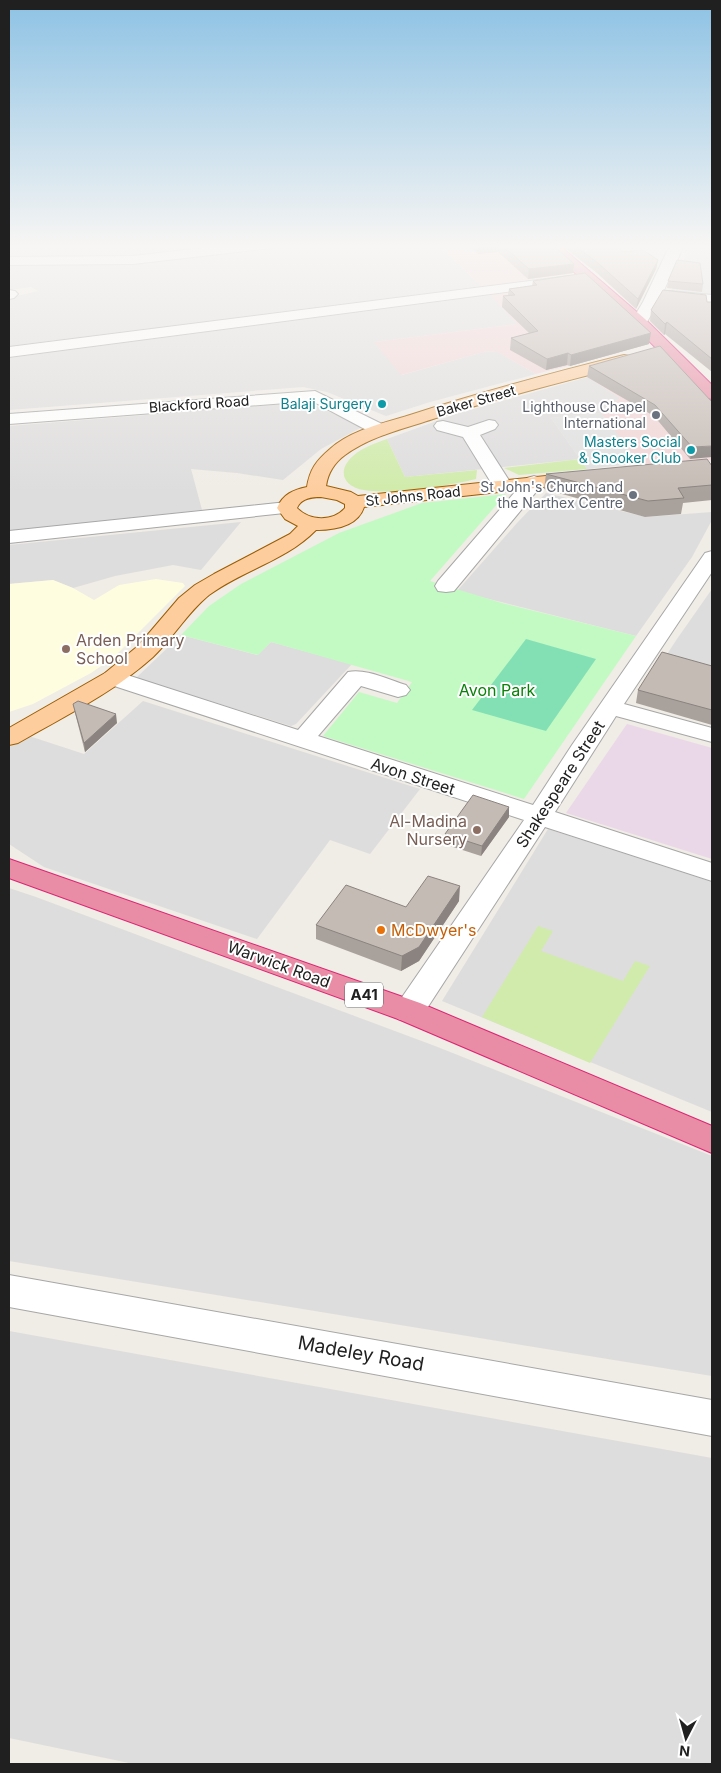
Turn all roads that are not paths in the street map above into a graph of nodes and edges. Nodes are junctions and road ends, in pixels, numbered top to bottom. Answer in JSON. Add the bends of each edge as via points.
{"nodes":[{"id":1,"x":197,"y":328,"type":"edge"},
{"id":2,"x":645,"y":328,"type":"edge"},
{"id":3,"x":664,"y":347,"type":"junction"},
{"id":4,"x":9,"y":352,"type":"edge"},
{"id":5,"x":712,"y":394,"type":"edge"},
{"id":6,"x":9,"y":419,"type":"edge"},
{"id":7,"x":488,"y":424,"type":"dead end"},
{"id":8,"x":443,"y":426,"type":"dead end"},
{"id":9,"x":380,"y":430,"type":"junction"},
{"id":10,"x":470,"y":433,"type":"junction"},
{"id":11,"x":599,"y":476,"type":"edge"},
{"id":12,"x":534,"y":482,"type":"junction"},
{"id":13,"x":502,"y":485,"type":"junction"},
{"id":14,"x":316,"y":491,"type":"junction"},
{"id":15,"x":353,"y":502,"type":"junction"},
{"id":16,"x":287,"y":508,"type":"junction"},
{"id":17,"x":312,"y":523,"type":"junction"},
{"id":18,"x":9,"y":537,"type":"edge"},
{"id":19,"x":712,"y":557,"type":"edge"},
{"id":20,"x":446,"y":586,"type":"dead end"},
{"id":21,"x":113,"y":678,"type":"junction"},
{"id":22,"x":398,"y":690,"type":"dead end"},
{"id":23,"x":610,"y":707,"type":"junction"},
{"id":24,"x":48,"y":716,"type":"junction"},
{"id":25,"x":9,"y":727,"type":"edge"},
{"id":26,"x":712,"y":735,"type":"edge"},
{"id":27,"x":9,"y":738,"type":"edge"},
{"id":28,"x":302,"y":740,"type":"junction"},
{"id":29,"x":539,"y":817,"type":"junction"},
{"id":30,"x":9,"y":868,"type":"edge"},
{"id":31,"x":712,"y":872,"type":"edge"},
{"id":32,"x":409,"y":1011,"type":"junction"},
{"id":33,"x":712,"y":1140,"type":"edge"},
{"id":34,"x":9,"y":1292,"type":"edge"},
{"id":35,"x":712,"y":1418,"type":"edge"}],
"edges":[{"from":1,"to":4,"type":"street"},
{"from":2,"to":3,"type":"highway"},
{"from":3,"to":5,"type":"highway"},
{"from":3,"to":9,"type":"main road","name":"Baker Street"},
{"from":6,"to":9,"type":"street","name":"Blackford Road","via":[[308,396],[322,399]]},
{"from":7,"to":10,"type":"street"},
{"from":8,"to":10,"type":"street"},
{"from":9,"to":14,"type":"main road","name":"Baker Street","via":[[337,452],[318,472]]},
{"from":10,"to":13,"type":"street"},
{"from":11,"to":12,"type":"main road","name":"St Johns Road"},
{"from":12,"to":13,"type":"main road","name":"St Johns Road"},
{"from":12,"to":20,"type":"street"},
{"from":13,"to":15,"type":"main road","name":"St Johns Road"},
{"from":14,"to":15,"type":"main road","via":[[343,494]]},
{"from":14,"to":16,"type":"main road","via":[[292,499]]},
{"from":15,"to":17,"type":"main road","via":[[355,508],[345,518]]},
{"from":16,"to":17,"type":"main road","via":[[295,518]]},
{"from":16,"to":18,"type":"street"},
{"from":17,"to":21,"type":"main road","via":[[297,538],[203,590],[187,603],[146,651]]},
{"from":19,"to":23,"type":"street","name":"Shakespeare Street"},
{"from":21,"to":24,"type":"main road"},
{"from":21,"to":28,"type":"street","name":"Avon Street"},
{"from":22,"to":28,"type":"street","via":[[356,677]]},
{"from":23,"to":26,"type":"street"},
{"from":23,"to":29,"type":"street","name":"Shakespeare Street"},
{"from":24,"to":25,"type":"main road"},
{"from":24,"to":27,"type":"main road"},
{"from":28,"to":29,"type":"street","name":"Avon Street"},
{"from":29,"to":31,"type":"street","name":"Avon Street"},
{"from":29,"to":32,"type":"street","name":"Shakespeare Street"},
{"from":30,"to":32,"type":"highway","name":"Warwick Road","number":"A41"},
{"from":32,"to":33,"type":"highway","name":"Warwick Road","number":"A41"},
{"from":34,"to":35,"type":"street","name":"Madeley Road"}]}
